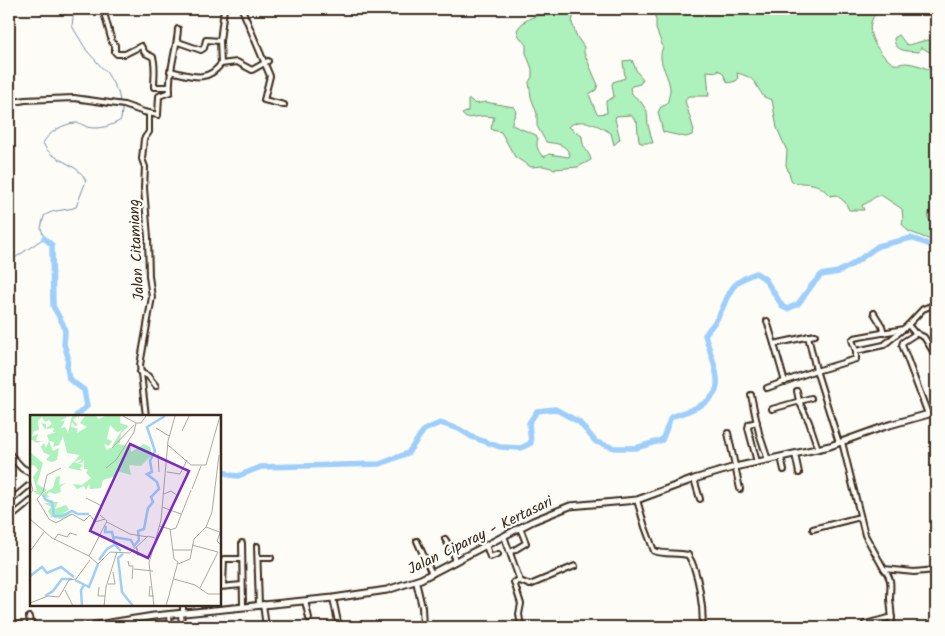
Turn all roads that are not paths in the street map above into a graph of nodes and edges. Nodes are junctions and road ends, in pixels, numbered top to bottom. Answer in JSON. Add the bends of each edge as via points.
{"nodes":[{"id":1,"x":103,"y":9,"type":"edge"},
{"id":2,"x":224,"y":9,"type":"edge"},
{"id":3,"x":242,"y":9,"type":"edge"},
{"id":4,"x":178,"y":29,"type":"dead end"},
{"id":5,"x":178,"y":42,"type":"junction"},
{"id":6,"x":220,"y":42,"type":"junction"},
{"id":7,"x":267,"y":61,"type":"junction"},
{"id":8,"x":221,"y":64,"type":"junction"},
{"id":9,"x":170,"y":71,"type":"junction"},
{"id":10,"x":169,"y":87,"type":"junction"},
{"id":11,"x":9,"y":103,"type":"edge"},
{"id":12,"x":284,"y":104,"type":"dead end"},
{"id":13,"x":149,"y":113,"type":"junction"},
{"id":14,"x":936,"y":304,"type":"edge"},
{"id":15,"x":874,"y":313,"type":"dead end"},
{"id":16,"x":767,"y":322,"type":"dead end"},
{"id":17,"x":906,"y":327,"type":"junction"},
{"id":18,"x":884,"y":333,"type":"junction"},
{"id":19,"x":917,"y":333,"type":"junction"},
{"id":20,"x":815,"y":334,"type":"dead end"},
{"id":21,"x":808,"y":336,"type":"junction"},
{"id":22,"x":774,"y":344,"type":"junction"},
{"id":23,"x":856,"y":351,"type":"junction"},
{"id":24,"x":936,"y":356,"type":"edge"},
{"id":25,"x":816,"y":371,"type":"junction"},
{"id":26,"x":140,"y":372,"type":"junction"},
{"id":27,"x":785,"y":382,"type":"junction"},
{"id":28,"x":156,"y":386,"type":"dead end"},
{"id":29,"x":767,"y":388,"type":"dead end"},
{"id":30,"x":797,"y":391,"type":"dead end"},
{"id":31,"x":751,"y":395,"type":"dead end"},
{"id":32,"x":811,"y":398,"type":"dead end"},
{"id":33,"x":799,"y":401,"type":"junction"},
{"id":34,"x":772,"y":409,"type":"dead end"},
{"id":35,"x":936,"y":412,"type":"edge"},
{"id":36,"x":928,"y":414,"type":"junction"},
{"id":37,"x":146,"y":415,"type":"edge"},
{"id":38,"x":757,"y":422,"type":"junction"},
{"id":39,"x":728,"y":433,"type":"dead end"},
{"id":40,"x":840,"y":442,"type":"junction"},
{"id":41,"x":818,"y":449,"type":"junction"},
{"id":42,"x":9,"y":454,"type":"edge"},
{"id":43,"x":796,"y":454,"type":"junction"},
{"id":44,"x":781,"y":457,"type":"junction"},
{"id":45,"x":768,"y":460,"type":"junction"},
{"id":46,"x":757,"y":462,"type":"junction"},
{"id":47,"x":735,"y":467,"type":"junction"},
{"id":48,"x":784,"y":470,"type":"dead end"},
{"id":49,"x":30,"y":472,"type":"edge"},
{"id":50,"x":799,"y":473,"type":"dead end"},
{"id":51,"x":694,"y":479,"type":"junction"},
{"id":52,"x":30,"y":486,"type":"edge"},
{"id":53,"x":740,"y":490,"type":"dead end"},
{"id":54,"x":700,"y":499,"type":"dead end"},
{"id":55,"x":637,"y":500,"type":"junction"},
{"id":56,"x":9,"y":502,"type":"edge"},
{"id":57,"x":30,"y":502,"type":"edge"},
{"id":58,"x":860,"y":517,"type":"junction"},
{"id":59,"x":9,"y":519,"type":"edge"},
{"id":60,"x":520,"y":528,"type":"junction"},
{"id":61,"x":814,"y":528,"type":"dead end"},
{"id":62,"x":504,"y":536,"type":"junction"},
{"id":63,"x":446,"y":539,"type":"dead end"},
{"id":64,"x":417,"y":541,"type":"dead end"},
{"id":65,"x":242,"y":543,"type":"dead end"},
{"id":66,"x":257,"y":546,"type":"dead end"},
{"id":67,"x":486,"y":546,"type":"junction"},
{"id":68,"x":510,"y":552,"type":"junction"},
{"id":69,"x":498,"y":554,"type":"dead end"},
{"id":70,"x":242,"y":558,"type":"junction"},
{"id":71,"x":258,"y":558,"type":"junction"},
{"id":72,"x":271,"y":558,"type":"dead end"},
{"id":73,"x":454,"y":562,"type":"junction"},
{"id":74,"x":575,"y":566,"type":"dead end"},
{"id":75,"x":884,"y":568,"type":"junction"},
{"id":76,"x":936,"y":570,"type":"edge"},
{"id":77,"x":432,"y":574,"type":"junction"},
{"id":78,"x":416,"y":581,"type":"junction"},
{"id":79,"x":520,"y":581,"type":"junction"},
{"id":80,"x":242,"y":585,"type":"junction"},
{"id":81,"x":222,"y":586,"type":"edge"},
{"id":82,"x":333,"y":598,"type":"junction"},
{"id":83,"x":305,"y":601,"type":"junction"},
{"id":84,"x":261,"y":604,"type":"junction"},
{"id":85,"x":183,"y":606,"type":"edge"},
{"id":86,"x":243,"y":606,"type":"junction"},
{"id":87,"x":202,"y":608,"type":"edge"},
{"id":88,"x":182,"y":612,"type":"junction"},
{"id":89,"x":169,"y":614,"type":"junction"},
{"id":90,"x":29,"y":617,"type":"dead end"},
{"id":91,"x":892,"y":617,"type":"junction"},
{"id":92,"x":309,"y":618,"type":"dead end"},
{"id":93,"x":874,"y":621,"type":"junction"},
{"id":94,"x":697,"y":623,"type":"dead end"},
{"id":95,"x":703,"y":625,"type":"edge"},
{"id":96,"x":35,"y":627,"type":"edge"},
{"id":97,"x":84,"y":627,"type":"edge"},
{"id":98,"x":170,"y":627,"type":"edge"},
{"id":99,"x":182,"y":627,"type":"edge"},
{"id":100,"x":266,"y":627,"type":"edge"},
{"id":101,"x":339,"y":627,"type":"edge"},
{"id":102,"x":423,"y":627,"type":"edge"},
{"id":103,"x":521,"y":627,"type":"edge"},
{"id":104,"x":727,"y":627,"type":"edge"},
{"id":105,"x":735,"y":627,"type":"edge"},
{"id":106,"x":865,"y":627,"type":"edge"},
{"id":107,"x":874,"y":627,"type":"edge"},
{"id":108,"x":892,"y":627,"type":"edge"}],
"edges":[{"from":1,"to":10,"type":"street","via":[[115,52],[125,54],[141,46],[145,53],[153,56],[156,65],[154,86]]},
{"from":2,"to":6,"type":"street"},
{"from":3,"to":7,"type":"street"},
{"from":4,"to":5,"type":"street"},
{"from":5,"to":6,"type":"street","via":[[201,50],[206,40]]},
{"from":5,"to":9,"type":"street"},
{"from":6,"to":8,"type":"street"},
{"from":7,"to":8,"type":"street","via":[[252,70],[237,62]]},
{"from":7,"to":12,"type":"street","via":[[270,77],[264,100]]},
{"from":8,"to":9,"type":"street","via":[[202,77]]},
{"from":9,"to":10,"type":"street"},
{"from":10,"to":13,"type":"street","via":[[169,93],[159,97],[159,114]]},
{"from":11,"to":13,"type":"street","via":[[74,98],[124,105]]},
{"from":13,"to":26,"type":"street","name":"Jalan Citamiang","via":[[149,132],[144,139],[142,159],[152,299]]},
{"from":14,"to":17,"type":"street","via":[[923,309]]},
{"from":15,"to":18,"type":"street"},
{"from":16,"to":22,"type":"street"},
{"from":17,"to":18,"type":"street"},
{"from":17,"to":19,"type":"street"},
{"from":17,"to":23,"type":"street","via":[[884,345]]},
{"from":18,"to":23,"type":"street","via":[[854,338]]},
{"from":19,"to":24,"type":"street","via":[[925,338]]},
{"from":19,"to":36,"type":"street","via":[[902,344]]},
{"from":20,"to":21,"type":"street"},
{"from":21,"to":22,"type":"street"},
{"from":21,"to":25,"type":"street"},
{"from":22,"to":27,"type":"street"},
{"from":23,"to":25,"type":"street","via":[[854,360]]},
{"from":25,"to":27,"type":"street"},
{"from":25,"to":40,"type":"street"},
{"from":26,"to":28,"type":"street"},
{"from":26,"to":37,"type":"street","name":"Jalan Citamiang"},
{"from":27,"to":29,"type":"street"},
{"from":30,"to":33,"type":"street"},
{"from":31,"to":38,"type":"street"},
{"from":32,"to":33,"type":"street"},
{"from":33,"to":34,"type":"street"},
{"from":33,"to":41,"type":"street"},
{"from":35,"to":36,"type":"main road","name":"Jalan Ciparay - Kertasari"},
{"from":36,"to":40,"type":"main road","name":"Jalan Ciparay - Kertasari"},
{"from":38,"to":45,"type":"street"},
{"from":38,"to":46,"type":"street","via":[[749,424],[748,428]]},
{"from":39,"to":47,"type":"street"},
{"from":40,"to":41,"type":"main road","name":"Jalan Ciparay - Kertasari"},
{"from":40,"to":58,"type":"street"},
{"from":41,"to":43,"type":"main road","name":"Jalan Ciparay - Kertasari"},
{"from":42,"to":49,"type":"main road"},
{"from":43,"to":44,"type":"main road","name":"Jalan Ciparay - Kertasari"},
{"from":43,"to":50,"type":"street"},
{"from":44,"to":45,"type":"main road","name":"Jalan Ciparay - Kertasari"},
{"from":44,"to":48,"type":"street"},
{"from":45,"to":46,"type":"main road","name":"Jalan Ciparay - Kertasari"},
{"from":46,"to":47,"type":"main road","name":"Jalan Ciparay - Kertasari"},
{"from":47,"to":51,"type":"main road","name":"Jalan Ciparay - Kertasari"},
{"from":47,"to":53,"type":"street"},
{"from":51,"to":54,"type":"street"},
{"from":51,"to":55,"type":"main road","name":"Jalan Ciparay - Kertasari"},
{"from":52,"to":56,"type":"street"},
{"from":55,"to":60,"type":"main road","name":"Jalan Ciparay - Kertasari","via":[[570,506]]},
{"from":55,"to":95,"type":"street","via":[[654,551],[684,554],[691,560],[701,600]]},
{"from":57,"to":59,"type":"street"},
{"from":58,"to":61,"type":"street"},
{"from":58,"to":75,"type":"street","via":[[865,535]]},
{"from":60,"to":62,"type":"main road","name":"Jalan Ciparay - Kertasari"},
{"from":60,"to":68,"type":"street","via":[[526,543]]},
{"from":62,"to":67,"type":"main road","name":"Jalan Ciparay - Kertasari"},
{"from":62,"to":68,"type":"street"},
{"from":63,"to":73,"type":"street","via":[[454,553]]},
{"from":64,"to":77,"type":"street"},
{"from":65,"to":70,"type":"street"},
{"from":66,"to":71,"type":"street"},
{"from":67,"to":69,"type":"street","via":[[490,557]]},
{"from":67,"to":73,"type":"main road","name":"Jalan Ciparay - Kertasari"},
{"from":68,"to":79,"type":"street"},
{"from":70,"to":80,"type":"street"},
{"from":70,"to":81,"type":"street","via":[[224,559]]},
{"from":71,"to":72,"type":"street"},
{"from":71,"to":84,"type":"street"},
{"from":73,"to":77,"type":"main road","name":"Jalan Ciparay - Kertasari"},
{"from":74,"to":79,"type":"street","via":[[536,584]]},
{"from":75,"to":76,"type":"street","via":[[914,572]]},
{"from":75,"to":91,"type":"street","via":[[892,587]]},
{"from":77,"to":78,"type":"main road","name":"Jalan Ciparay - Kertasari"},
{"from":78,"to":82,"type":"main road","name":"Jalan Ciparay - Kertasari","via":[[374,593]]},
{"from":78,"to":102,"type":"street"},
{"from":79,"to":103,"type":"street","via":[[513,582],[521,604]]},
{"from":80,"to":81,"type":"street"},
{"from":80,"to":86,"type":"street"},
{"from":82,"to":83,"type":"main road","name":"Jalan Ciparay - Kertasari"},
{"from":82,"to":101,"type":"street"},
{"from":83,"to":84,"type":"main road","name":"Jalan Ciparay - Kertasari"},
{"from":83,"to":92,"type":"street"},
{"from":84,"to":86,"type":"main road","name":"Jalan Ciparay - Kertasari"},
{"from":84,"to":100,"type":"street"},
{"from":85,"to":88,"type":"street"},
{"from":86,"to":87,"type":"main road","name":"Jalan Ciparay - Kertasari"},
{"from":87,"to":88,"type":"main road","name":"Jalan Ciparay - Kertasari"},
{"from":88,"to":89,"type":"main road","name":"Jalan Ciparay - Kertasari"},
{"from":88,"to":99,"type":"street"},
{"from":89,"to":97,"type":"main road","name":"Jalan Ciparay - Kertasari"},
{"from":89,"to":98,"type":"street"},
{"from":90,"to":96,"type":"street"},
{"from":91,"to":93,"type":"street"},
{"from":91,"to":108,"type":"street"},
{"from":93,"to":106,"type":"street"},
{"from":93,"to":107,"type":"street"},
{"from":94,"to":95,"type":"street"},
{"from":104,"to":105,"type":"street"}]}
